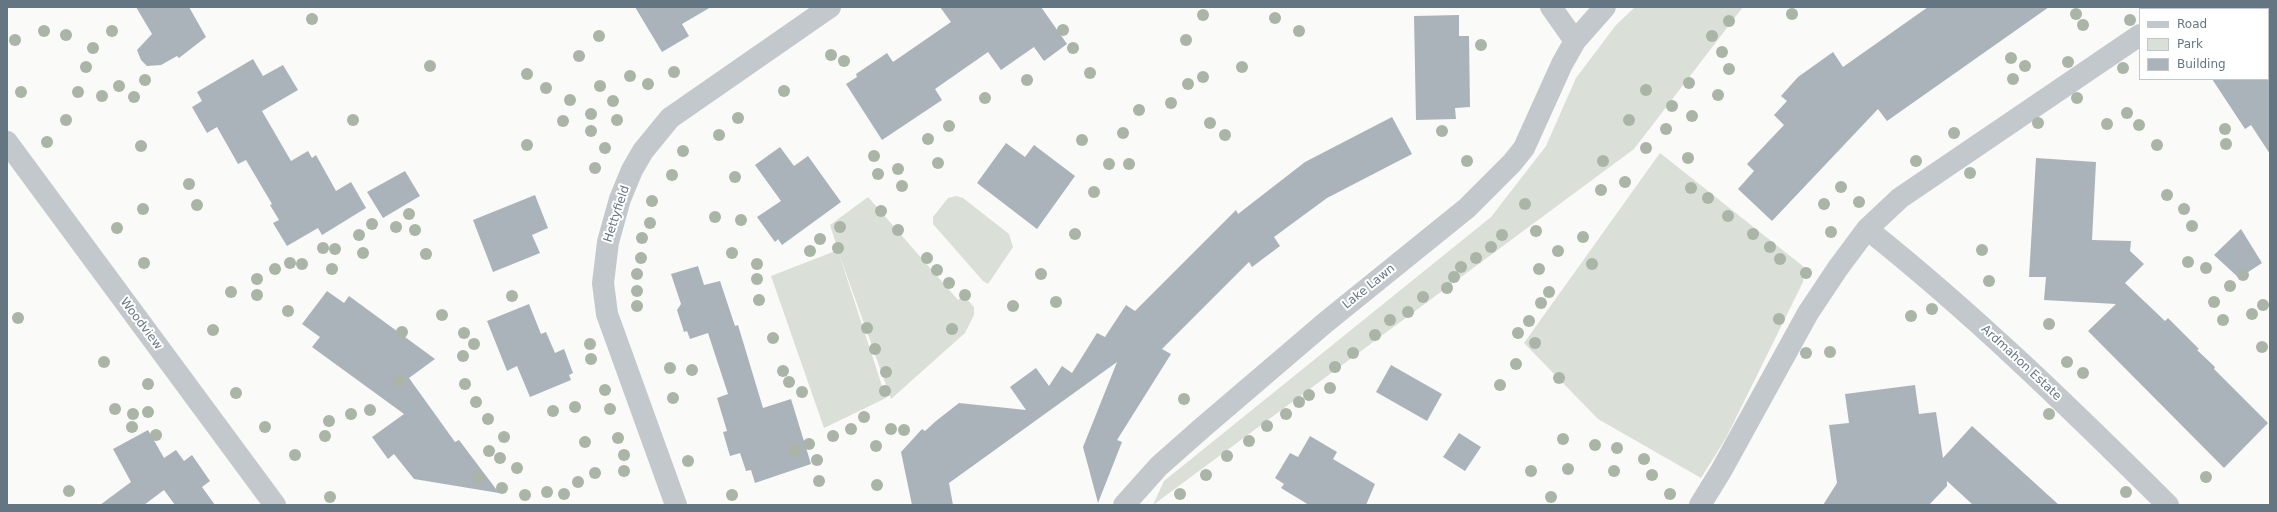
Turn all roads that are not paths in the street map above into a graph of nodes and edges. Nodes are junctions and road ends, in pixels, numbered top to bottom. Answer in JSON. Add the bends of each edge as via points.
{"nodes":[{"id":1,"x":830,"y":7,"type":"edge"},
{"id":2,"x":1551,"y":7,"type":"edge"},
{"id":3,"x":1605,"y":7,"type":"edge"},
{"id":4,"x":2139,"y":36,"type":"edge"},
{"id":5,"x":1575,"y":41,"type":"junction"},
{"id":6,"x":7,"y":142,"type":"edge"},
{"id":7,"x":1868,"y":229,"type":"junction"},
{"id":8,"x":275,"y":505,"type":"edge"},
{"id":9,"x":676,"y":505,"type":"edge"},
{"id":10,"x":1124,"y":505,"type":"edge"},
{"id":11,"x":1700,"y":505,"type":"edge"},
{"id":12,"x":2168,"y":505,"type":"edge"}],
"edges":[{"from":1,"to":9,"type":"street","name":"Hettyfield","via":[[670,118],[643,150],[613,218],[603,283],[607,314]]},
{"from":2,"to":5,"type":"street"},
{"from":3,"to":5,"type":"street","name":"Lake Lawn"},
{"from":4,"to":7,"type":"street","via":[[1900,198]]},
{"from":5,"to":10,"type":"street","name":"Lake Lawn","via":[[1524,148],[1512,163],[1467,208],[1326,322],[1202,428],[1159,466]]},
{"from":6,"to":8,"type":"street","name":"Woodview"},
{"from":7,"to":11,"type":"street","via":[[1808,313],[1722,471]]},
{"from":7,"to":12,"type":"street","name":"Ardmahon Estate","via":[[1958,305]]}]}
